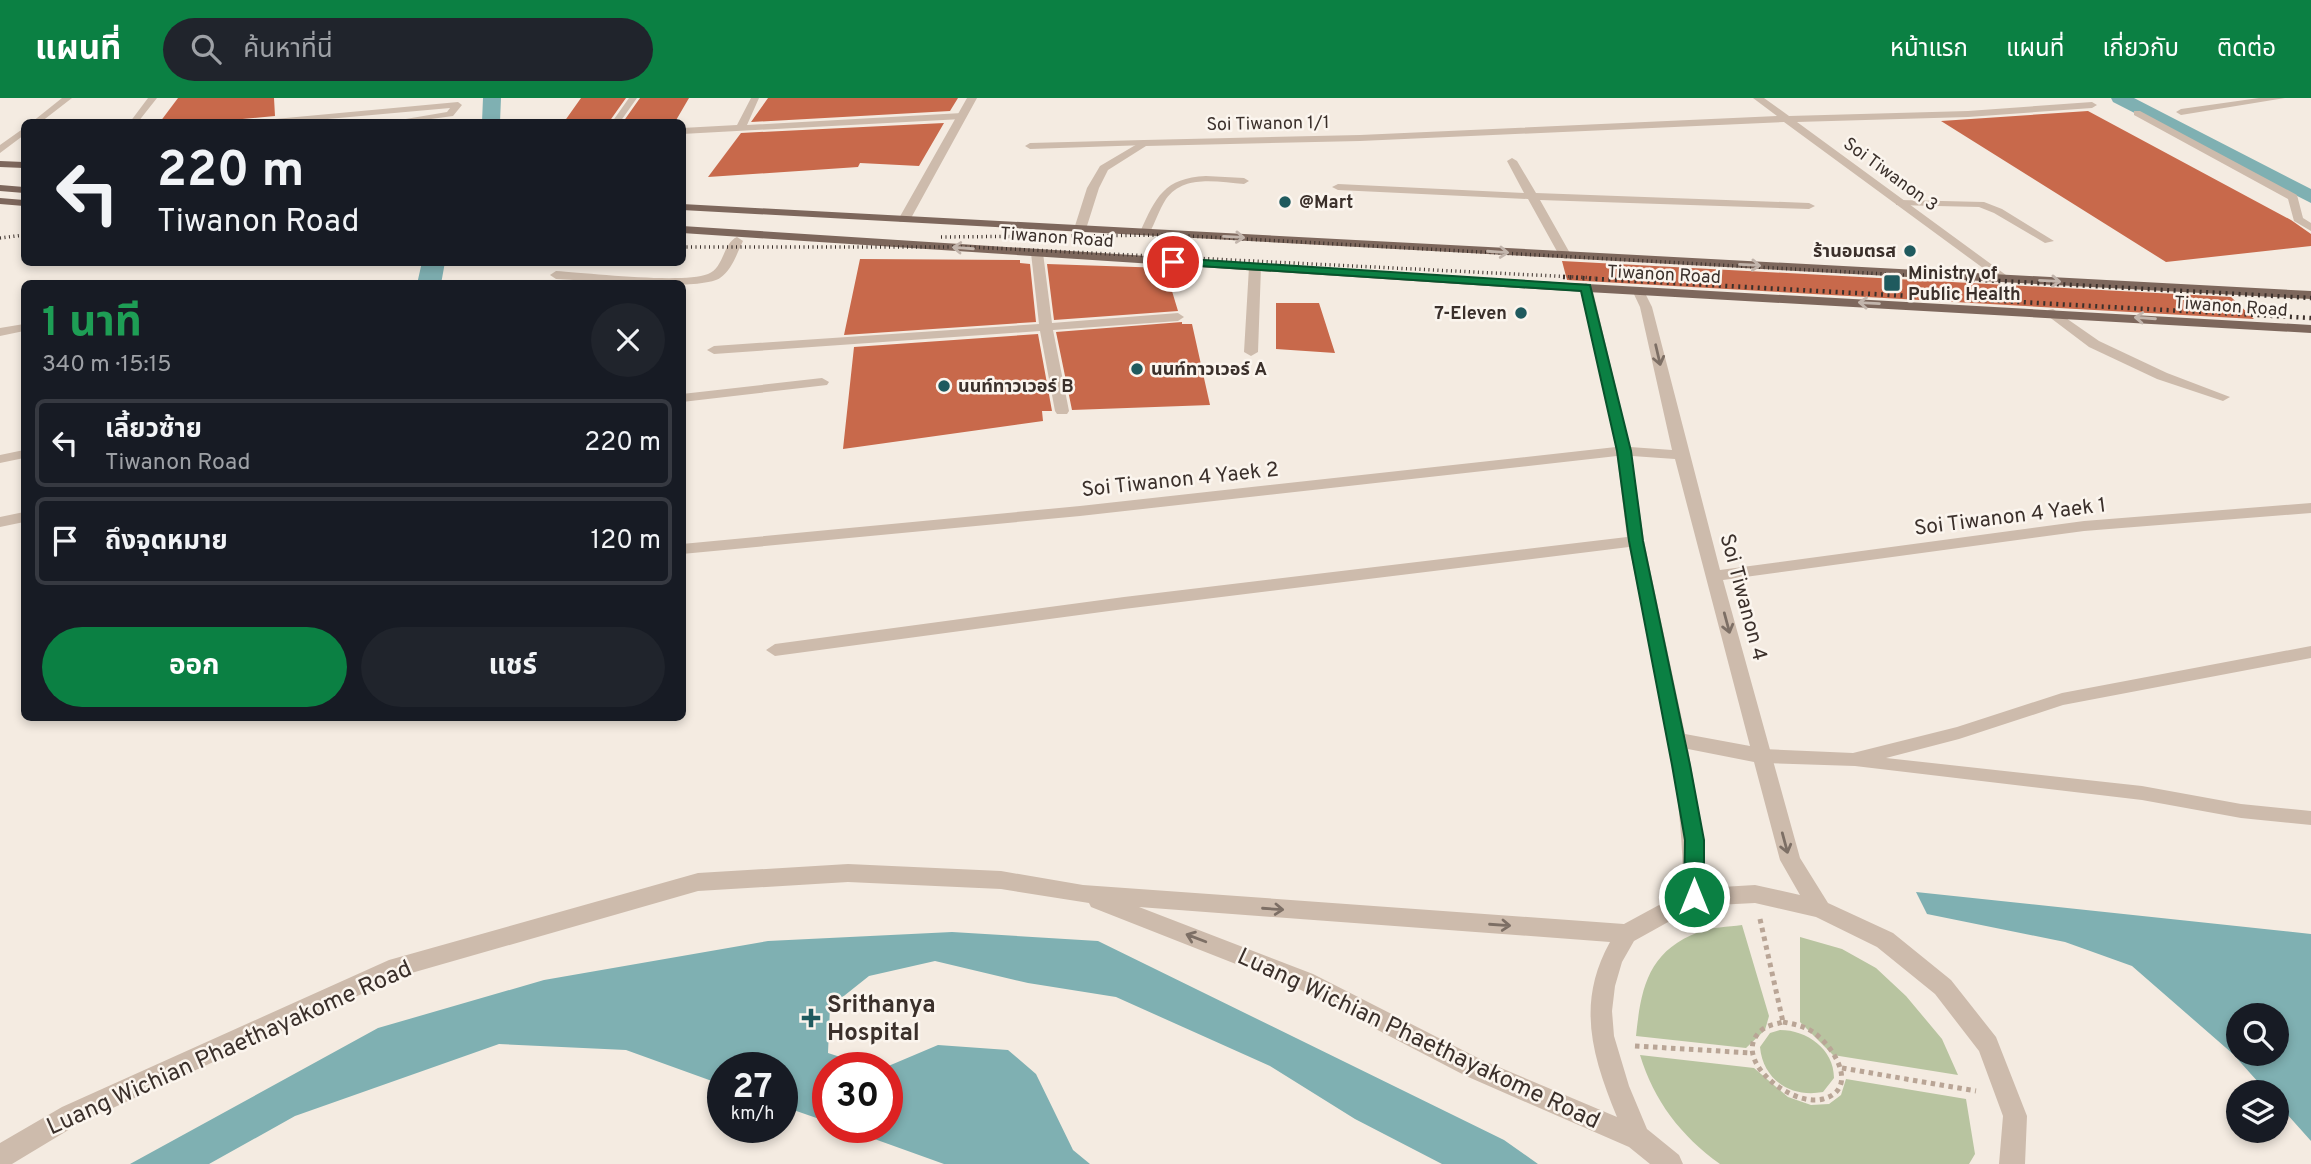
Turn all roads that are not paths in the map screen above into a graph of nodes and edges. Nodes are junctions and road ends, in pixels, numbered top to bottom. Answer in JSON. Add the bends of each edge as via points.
{"nodes":[{"id":1,"x":68,"y":98,"type":"edge"},
{"id":2,"x":153,"y":98,"type":"edge"},
{"id":3,"x":633,"y":98,"type":"edge"},
{"id":4,"x":755,"y":98,"type":"edge"},
{"id":5,"x":972,"y":98,"type":"edge"},
{"id":6,"x":1758,"y":98,"type":"edge"},
{"id":7,"x":2280,"y":98,"type":"edge"},
{"id":8,"x":2251,"y":100,"type":"edge"},
{"id":9,"x":460,"y":101,"type":"edge"},
{"id":10,"x":2092,"y":105,"type":"dead end"},
{"id":11,"x":2181,"y":112,"type":"dead end"},
{"id":12,"x":2137,"y":113,"type":"dead end"},
{"id":13,"x":962,"y":116,"type":"junction"},
{"id":14,"x":40,"y":119,"type":"edge"},
{"id":15,"x":136,"y":119,"type":"edge"},
{"id":16,"x":301,"y":119,"type":"edge"},
{"id":17,"x":414,"y":119,"type":"edge"},
{"id":18,"x":618,"y":119,"type":"edge"},
{"id":19,"x":1787,"y":119,"type":"junction"},
{"id":20,"x":741,"y":127,"type":"junction"},
{"id":21,"x":686,"y":131,"type":"edge"},
{"id":22,"x":21,"y":133,"type":"edge"},
{"id":23,"x":1144,"y":143,"type":"junction"},
{"id":24,"x":1030,"y":146,"type":"dead end"},
{"id":25,"x":0,"y":149,"type":"edge"},
{"id":26,"x":1512,"y":161,"type":"dead end"},
{"id":27,"x":0,"y":164,"type":"edge"},
{"id":28,"x":21,"y":165,"type":"edge"},
{"id":29,"x":0,"y":177,"type":"edge"},
{"id":30,"x":21,"y":178,"type":"edge"},
{"id":31,"x":1244,"y":181,"type":"dead end"},
{"id":32,"x":1338,"y":187,"type":"dead end"},
{"id":33,"x":0,"y":188,"type":"edge"},
{"id":34,"x":21,"y":190,"type":"edge"},
{"id":35,"x":1530,"y":196,"type":"junction"},
{"id":36,"x":0,"y":201,"type":"edge"},
{"id":37,"x":21,"y":203,"type":"edge"},
{"id":38,"x":1900,"y":203,"type":"junction"},
{"id":39,"x":1809,"y":206,"type":"dead end"},
{"id":40,"x":686,"y":208,"type":"edge"},
{"id":41,"x":686,"y":216,"type":"edge"},
{"id":42,"x":872,"y":218,"type":"junction"},
{"id":43,"x":904,"y":220,"type":"junction"},
{"id":44,"x":2311,"y":228,"type":"edge"},
{"id":45,"x":686,"y":229,"type":"edge"},
{"id":46,"x":1080,"y":229,"type":"junction"},
{"id":47,"x":1144,"y":232,"type":"junction"},
{"id":48,"x":806,"y":238,"type":"junction"},
{"id":49,"x":686,"y":239,"type":"edge"},
{"id":50,"x":737,"y":241,"type":"junction"},
{"id":51,"x":2049,"y":241,"type":"dead end"},
{"id":52,"x":1037,"y":253,"type":"junction"},
{"id":53,"x":1565,"y":255,"type":"junction"},
{"id":54,"x":1255,"y":267,"type":"junction"},
{"id":55,"x":1633,"y":274,"type":"junction"},
{"id":56,"x":556,"y":275,"type":"dead end"},
{"id":57,"x":2002,"y":278,"type":"junction"},
{"id":58,"x":1586,"y":288,"type":"junction"},
{"id":59,"x":2311,"y":295,"type":"edge"},
{"id":60,"x":2053,"y":313,"type":"junction"},
{"id":61,"x":1178,"y":317,"type":"dead end"},
{"id":62,"x":1046,"y":327,"type":"junction"},
{"id":63,"x":21,"y":328,"type":"edge"},
{"id":64,"x":2311,"y":329,"type":"edge"},
{"id":65,"x":0,"y":332,"type":"edge"},
{"id":66,"x":714,"y":350,"type":"dead end"},
{"id":67,"x":1251,"y":352,"type":"dead end"},
{"id":68,"x":822,"y":382,"type":"dead end"},
{"id":69,"x":2223,"y":397,"type":"dead end"},
{"id":70,"x":686,"y":398,"type":"edge"},
{"id":71,"x":1062,"y":411,"type":"dead end"},
{"id":72,"x":1624,"y":451,"type":"junction"},
{"id":73,"x":21,"y":455,"type":"edge"},
{"id":74,"x":1681,"y":455,"type":"junction"},
{"id":75,"x":0,"y":459,"type":"edge"},
{"id":76,"x":2311,"y":508,"type":"edge"},
{"id":77,"x":21,"y":518,"type":"edge"},
{"id":78,"x":0,"y":522,"type":"edge"},
{"id":79,"x":1636,"y":541,"type":"junction"},
{"id":80,"x":686,"y":549,"type":"edge"},
{"id":81,"x":1715,"y":576,"type":"junction"},
{"id":82,"x":775,"y":650,"type":"dead end"},
{"id":83,"x":2311,"y":652,"type":"edge"},
{"id":84,"x":1677,"y":740,"type":"junction"},
{"id":85,"x":1763,"y":756,"type":"junction"},
{"id":86,"x":1853,"y":760,"type":"junction"},
{"id":87,"x":2311,"y":818,"type":"edge"},
{"id":88,"x":1083,"y":894,"type":"junction"},
{"id":89,"x":1694,"y":897,"type":"junction"},
{"id":90,"x":1820,"y":909,"type":"junction"},
{"id":91,"x":1626,"y":934,"type":"junction"},
{"id":92,"x":1638,"y":1138,"type":"junction"},
{"id":93,"x":0,"y":1157,"type":"edge"},
{"id":94,"x":1644,"y":1164,"type":"edge"},
{"id":95,"x":1670,"y":1164,"type":"edge"},
{"id":96,"x":2012,"y":1164,"type":"edge"}],
"edges":[{"from":1,"to":14,"type":"lane"},
{"from":2,"to":15,"type":"lane"},
{"from":3,"to":18,"type":"lane"},
{"from":4,"to":20,"type":"lane"},
{"from":5,"to":13,"type":"street"},
{"from":6,"to":19,"type":"street","name":"Soi Tiwanon 3"},
{"from":7,"to":8,"type":"street"},
{"from":8,"to":11,"type":"street"},
{"from":9,"to":16,"type":"lane"},
{"from":9,"to":17,"type":"lane","via":[[450,114]]},
{"from":10,"to":19,"type":"street","name":"Soi Tiwanon 1/1"},
{"from":12,"to":44,"type":"lane","via":[[2293,197],[2298,219]]},
{"from":13,"to":20,"type":"lane"},
{"from":13,"to":43,"type":"street"},
{"from":19,"to":23,"type":"street","name":"Soi Tiwanon 1/1"},
{"from":19,"to":38,"type":"street","name":"Soi Tiwanon 3"},
{"from":20,"to":21,"type":"lane"},
{"from":22,"to":25,"type":"lane"},
{"from":23,"to":24,"type":"lane"},
{"from":23,"to":46,"type":"street","via":[[1104,168]]},
{"from":26,"to":35,"type":"street"},
{"from":27,"to":28,"type":"main road"},
{"from":29,"to":30,"type":"main road"},
{"from":31,"to":47,"type":"lane","via":[[1179,181],[1167,189]]},
{"from":32,"to":35,"type":"street"},
{"from":33,"to":34,"type":"main road"},
{"from":35,"to":39,"type":"street"},
{"from":35,"to":53,"type":"street"},
{"from":36,"to":37,"type":"main road"},
{"from":38,"to":51,"type":"lane","via":[[1980,204]]},
{"from":38,"to":57,"type":"street","name":"Soi Tiwanon 3"},
{"from":40,"to":42,"type":"main road","name":"Tiwanon Road"},
{"from":41,"to":42,"type":"main road","name":"Tiwanon Road"},
{"from":42,"to":43,"type":"main road","name":"Tiwanon Road"},
{"from":43,"to":46,"type":"main road","name":"Tiwanon Road"},
{"from":45,"to":48,"type":"main road","name":"Tiwanon Road"},
{"from":46,"to":47,"type":"main road","name":"Tiwanon Road"},
{"from":47,"to":53,"type":"main road","name":"Tiwanon Road","one_way":true},
{"from":48,"to":50,"type":"main road","name":"Tiwanon Road"},
{"from":52,"to":48,"type":"main road","name":"Tiwanon Road","one_way":true},
{"from":49,"to":50,"type":"main road","name":"Tiwanon Road"},
{"from":50,"to":56,"type":"street","via":[[712,277]]},
{"from":52,"to":54,"type":"main road","name":"Tiwanon Road"},
{"from":52,"to":62,"type":"street"},
{"from":53,"to":55,"type":"main road","name":"Tiwanon Road"},
{"from":54,"to":58,"type":"main road","name":"Tiwanon Road"},
{"from":54,"to":67,"type":"street"},
{"from":55,"to":57,"type":"main road","name":"Tiwanon Road","one_way":true},
{"from":55,"to":58,"type":"main road","name":"Tiwanon Road"},
{"from":60,"to":55,"type":"main road","name":"Tiwanon Road","one_way":true},
{"from":55,"to":74,"type":"street","name":"Soi Tiwanon 4","one_way":true,"via":[[1646,307]]},
{"from":57,"to":59,"type":"main road","name":"Tiwanon Road","one_way":true},
{"from":58,"to":72,"type":"street"},
{"from":64,"to":60,"type":"main road","name":"Tiwanon Road","one_way":true},
{"from":60,"to":69,"type":"street","via":[[2094,344],[2162,376]]},
{"from":61,"to":62,"type":"street"},
{"from":62,"to":66,"type":"street"},
{"from":62,"to":71,"type":"street"},
{"from":63,"to":65,"type":"lane"},
{"from":68,"to":70,"type":"street"},
{"from":72,"to":74,"type":"street","name":"Soi Tiwanon 4 Yaek 2"},
{"from":72,"to":79,"type":"street"},
{"from":72,"to":80,"type":"street","name":"Soi Tiwanon 4 Yaek 2"},
{"from":73,"to":75,"type":"lane"},
{"from":74,"to":81,"type":"street","name":"Soi Tiwanon 4"},
{"from":76,"to":81,"type":"street","name":"Soi Tiwanon 4 Yaek 1","via":[[2084,526]]},
{"from":77,"to":78,"type":"street"},
{"from":79,"to":82,"type":"street"},
{"from":79,"to":84,"type":"street"},
{"from":81,"to":85,"type":"street","name":"Soi Tiwanon 4","one_way":true},
{"from":83,"to":86,"type":"lane","via":[[2062,699],[1959,733]]},
{"from":84,"to":85,"type":"street"},
{"from":84,"to":89,"type":"street","via":[[1694,840]]},
{"from":85,"to":86,"type":"lane"},
{"from":85,"to":90,"type":"street","name":"Soi Tiwanon 4","one_way":true,"via":[[1790,860]]},
{"from":86,"to":87,"type":"lane","via":[[2142,793]]},
{"from":88,"to":91,"type":"street","name":"Luang Wichian Phaethayakome Road","one_way":true},
{"from":92,"to":88,"type":"street","name":"Luang Wichian Phaethayakome Road","one_way":true,"via":[[1474,1068],[1305,981]]},
{"from":88,"to":93,"type":"street","name":"Luang Wichian Phaethayakome Road","via":[[1001,880],[848,873],[698,882],[397,967],[71,1115]]},
{"from":89,"to":90,"type":"street","via":[[1755,894]]},
{"from":89,"to":91,"type":"street"},
{"from":90,"to":96,"type":"street","via":[[1885,940],[1943,987],[1988,1045],[2015,1116]]},
{"from":91,"to":92,"type":"street","via":[[1612,955],[1598,1007],[1608,1068]]},
{"from":92,"to":94,"type":"lane"},
{"from":92,"to":95,"type":"street","name":"Luang Wichian Phaethayakome Road"}]}
